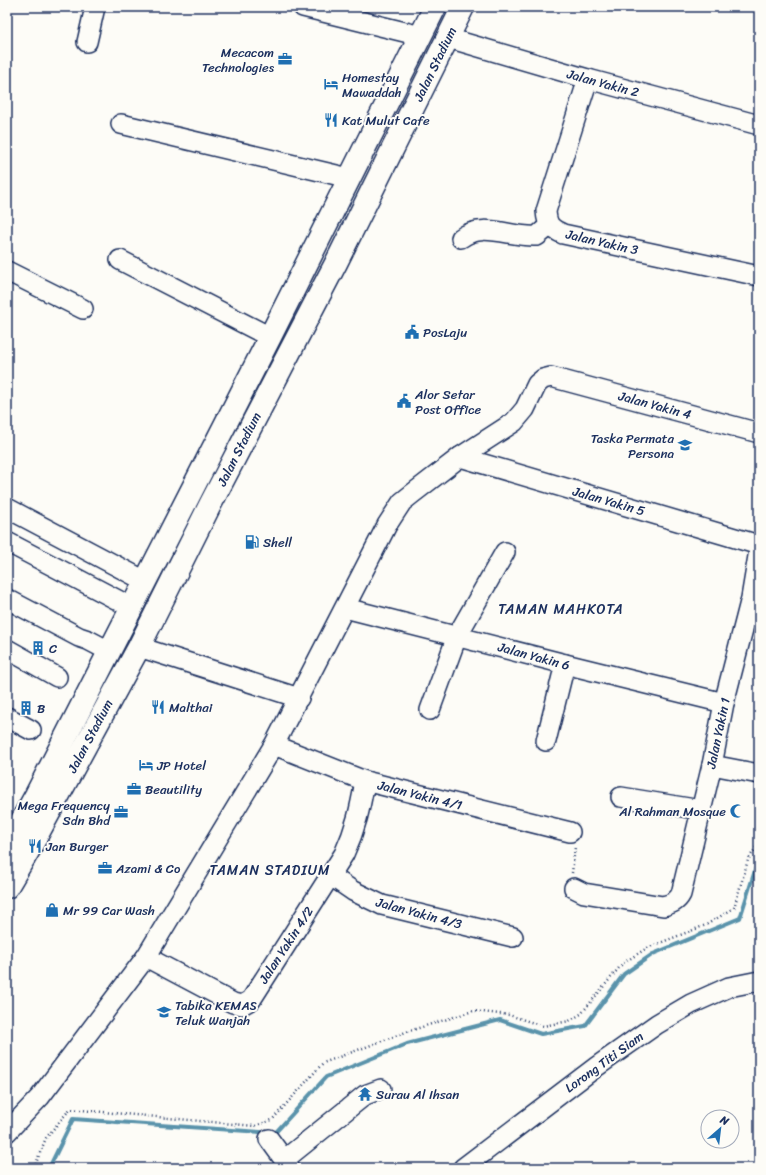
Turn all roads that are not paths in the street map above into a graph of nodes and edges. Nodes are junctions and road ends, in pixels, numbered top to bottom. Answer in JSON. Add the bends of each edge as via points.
{"nodes":[{"id":1,"x":95,"y":7,"type":"edge"},
{"id":2,"x":303,"y":7,"type":"edge"},
{"id":3,"x":435,"y":7,"type":"edge"},
{"id":4,"x":463,"y":7,"type":"edge"},
{"id":5,"x":421,"y":36,"type":"junction"},
{"id":6,"x":448,"y":38,"type":"junction"},
{"id":7,"x":86,"y":42,"type":"dead end"},
{"id":8,"x":588,"y":79,"type":"junction"},
{"id":9,"x":122,"y":124,"type":"dead end"},
{"id":10,"x":759,"y":125,"type":"edge"},
{"id":11,"x":349,"y":178,"type":"junction"},
{"id":12,"x":549,"y":226,"type":"junction"},
{"id":13,"x":461,"y":238,"type":"dead end"},
{"id":14,"x":120,"y":260,"type":"dead end"},
{"id":15,"x":7,"y":271,"type":"edge"},
{"id":16,"x":759,"y":276,"type":"edge"},
{"id":17,"x":83,"y":309,"type":"dead end"},
{"id":18,"x":270,"y":337,"type":"junction"},
{"id":19,"x":759,"y":433,"type":"edge"},
{"id":20,"x":460,"y":457,"type":"junction"},
{"id":21,"x":7,"y":508,"type":"edge"},
{"id":22,"x":7,"y":542,"type":"edge"},
{"id":23,"x":759,"y":545,"type":"edge"},
{"id":24,"x":759,"y":550,"type":"edge"},
{"id":25,"x":505,"y":552,"type":"dead end"},
{"id":26,"x":145,"y":581,"type":"junction"},
{"id":27,"x":7,"y":599,"type":"edge"},
{"id":28,"x":755,"y":599,"type":"edge"},
{"id":29,"x":131,"y":607,"type":"junction"},
{"id":30,"x":345,"y":608,"type":"junction"},
{"id":31,"x":457,"y":636,"type":"junction"},
{"id":32,"x":139,"y":647,"type":"junction"},
{"id":33,"x":7,"y":649,"type":"edge"},
{"id":34,"x":109,"y":651,"type":"junction"},
{"id":35,"x":565,"y":664,"type":"junction"},
{"id":36,"x":57,"y":677,"type":"dead end"},
{"id":37,"x":299,"y":698,"type":"junction"},
{"id":38,"x":724,"y":703,"type":"junction"},
{"id":39,"x":430,"y":710,"type":"dead end"},
{"id":40,"x":7,"y":717,"type":"edge"},
{"id":41,"x":30,"y":730,"type":"dead end"},
{"id":42,"x":546,"y":741,"type":"dead end"},
{"id":43,"x":274,"y":745,"type":"junction"},
{"id":44,"x":712,"y":765,"type":"junction"},
{"id":45,"x":759,"y":774,"type":"edge"},
{"id":46,"x":365,"y":781,"type":"junction"},
{"id":47,"x":621,"y":797,"type":"dead end"},
{"id":48,"x":700,"y":810,"type":"junction"},
{"id":49,"x":570,"y":832,"type":"road end"},
{"id":50,"x":7,"y":847,"type":"edge"},
{"id":51,"x":330,"y":876,"type":"junction"},
{"id":52,"x":7,"y":887,"type":"edge"},
{"id":53,"x":574,"y":888,"type":"road end"},
{"id":54,"x":513,"y":936,"type":"dead end"},
{"id":55,"x":146,"y":957,"type":"junction"},
{"id":56,"x":759,"y":981,"type":"edge"},
{"id":57,"x":381,"y":1089,"type":"dead end"},
{"id":58,"x":260,"y":1131,"type":"road end"},
{"id":59,"x":7,"y":1132,"type":"edge"},
{"id":60,"x":287,"y":1164,"type":"edge"},
{"id":61,"x":463,"y":1168,"type":"edge"}],
"edges":[{"from":1,"to":7,"type":"street"},
{"from":2,"to":5,"type":"street"},
{"from":3,"to":5,"type":"main road","name":"Jalan Stadium"},
{"from":4,"to":6,"type":"main road","name":"Jalan Stadium"},
{"from":5,"to":11,"type":"main road","name":"Jalan Stadium"},
{"from":6,"to":8,"type":"street","name":"Jalan Yakin 2"},
{"from":6,"to":32,"type":"main road","name":"Jalan Stadium"},
{"from":8,"to":10,"type":"street","name":"Jalan Yakin 2"},
{"from":8,"to":12,"type":"street","name":"Jalan Yakin 3","via":[[546,211]]},
{"from":9,"to":11,"type":"street"},
{"from":11,"to":18,"type":"main road","name":"Jalan Stadium"},
{"from":12,"to":13,"type":"street","via":[[537,236],[517,236],[479,230],[467,233]]},
{"from":12,"to":16,"type":"street","name":"Jalan Yakin 3","via":[[563,234]]},
{"from":14,"to":18,"type":"street"},
{"from":15,"to":17,"type":"street"},
{"from":18,"to":26,"type":"main road","name":"Jalan Stadium"},
{"from":19,"to":20,"type":"street","name":"Jalan Yakin 4","via":[[551,376],[537,384],[525,409],[514,422]]},
{"from":20,"to":23,"type":"street","name":"Jalan Yakin 5"},
{"from":20,"to":30,"type":"street","via":[[402,502]]},
{"from":21,"to":26,"type":"street"},
{"from":22,"to":29,"type":"street"},
{"from":24,"to":28,"type":"street","name":"Jalan Yakin 1"},
{"from":25,"to":31,"type":"street"},
{"from":26,"to":29,"type":"main road","name":"Jalan Stadium"},
{"from":27,"to":34,"type":"street"},
{"from":28,"to":38,"type":"street","name":"Jalan Yakin 1"},
{"from":29,"to":34,"type":"main road","name":"Jalan Stadium"},
{"from":30,"to":31,"type":"street","name":"Jalan Yakin 6"},
{"from":30,"to":37,"type":"street"},
{"from":31,"to":35,"type":"street","name":"Jalan Yakin 6"},
{"from":31,"to":39,"type":"street"},
{"from":32,"to":37,"type":"street"},
{"from":32,"to":52,"type":"main road","name":"Jalan Stadium"},
{"from":33,"to":36,"type":"street"},
{"from":34,"to":50,"type":"main road","name":"Jalan Stadium"},
{"from":35,"to":38,"type":"street","name":"Jalan Yakin 6"},
{"from":35,"to":42,"type":"street"},
{"from":37,"to":43,"type":"street"},
{"from":38,"to":44,"type":"street","name":"Jalan Yakin 1"},
{"from":40,"to":41,"type":"street"},
{"from":43,"to":46,"type":"street","name":"Jalan Yakin 4/1"},
{"from":43,"to":55,"type":"street"},
{"from":44,"to":45,"type":"street"},
{"from":44,"to":48,"type":"street","name":"Jalan Yakin 1"},
{"from":46,"to":49,"type":"street","name":"Jalan Yakin 4/1"},
{"from":46,"to":51,"type":"street","name":"Jalan Yakin 4/2","via":[[353,833]]},
{"from":47,"to":48,"type":"street"},
{"from":48,"to":53,"type":"street","name":"Jalan Yakin 1","via":[[679,899],[663,906],[584,893]]},
{"from":51,"to":54,"type":"street","name":"Jalan Yakin 4/3","via":[[353,891],[382,904]]},
{"from":51,"to":55,"type":"street","name":"Jalan Yakin 4/2","via":[[251,1000],[242,1005]]},
{"from":55,"to":59,"type":"street","via":[[40,1097]]},
{"from":56,"to":61,"type":"street","name":"Lorong Titi Siam","via":[[729,987],[697,1001],[657,1024]]},
{"from":57,"to":60,"type":"street","via":[[365,1095]]},
{"from":58,"to":60,"type":"street"}]}
